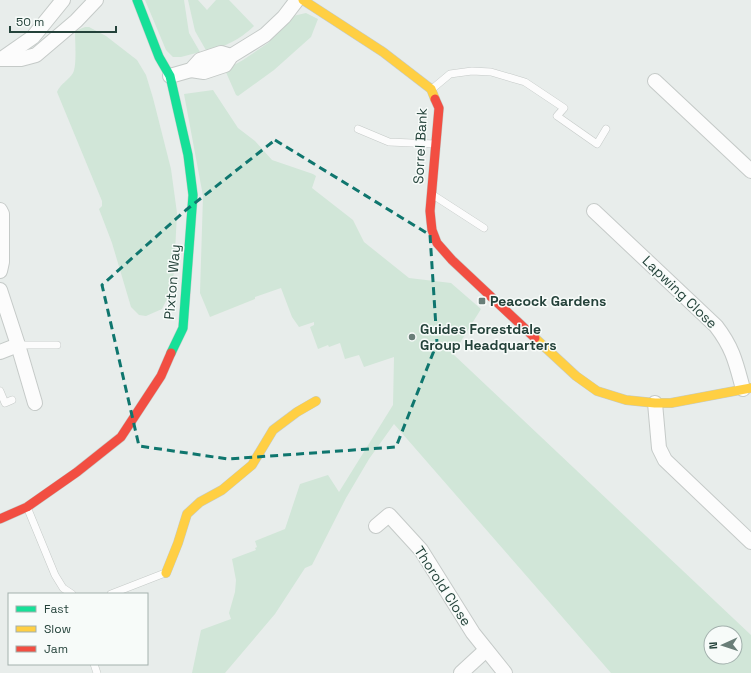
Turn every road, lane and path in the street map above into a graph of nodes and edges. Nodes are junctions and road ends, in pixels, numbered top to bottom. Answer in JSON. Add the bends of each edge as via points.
{"nodes":[{"id":1,"x":63,"y":0,"type":"edge"},
{"id":2,"x":96,"y":0,"type":"edge"},
{"id":3,"x":137,"y":0,"type":"edge"},
{"id":4,"x":297,"y":0,"type":"edge"},
{"id":5,"x":302,"y":0,"type":"edge"},
{"id":6,"x":2,"y":59,"type":"edge"},
{"id":7,"x":170,"y":76,"type":"junction"},
{"id":8,"x":655,"y":81,"type":"dead end"},
{"id":9,"x":431,"y":90,"type":"junction"},
{"id":10,"x":358,"y":129,"type":"dead end"},
{"id":11,"x":606,"y":129,"type":"dead end"},
{"id":12,"x":436,"y":144,"type":"junction"},
{"id":13,"x":751,"y":171,"type":"edge"},
{"id":14,"x":432,"y":194,"type":"junction"},
{"id":15,"x":0,"y":210,"type":"edge"},
{"id":16,"x":594,"y":211,"type":"dead end"},
{"id":17,"x":484,"y":228,"type":"dead end"},
{"id":18,"x":0,"y":271,"type":"edge"},
{"id":19,"x":0,"y":290,"type":"edge"},
{"id":20,"x":18,"y":345,"type":"junction"},
{"id":21,"x":57,"y":345,"type":"dead end"},
{"id":22,"x":0,"y":352,"type":"edge"},
{"id":23,"x":747,"y":389,"type":"edge"},
{"id":24,"x":0,"y":392,"type":"edge"},
{"id":25,"x":12,"y":400,"type":"dead end"},
{"id":26,"x":316,"y":401,"type":"dead end"},
{"id":27,"x":35,"y":403,"type":"dead end"},
{"id":28,"x":654,"y":403,"type":"junction"},
{"id":29,"x":27,"y":507,"type":"junction"},
{"id":30,"x":0,"y":519,"type":"edge"},
{"id":31,"x":376,"y":526,"type":"dead end"},
{"id":32,"x":751,"y":542,"type":"edge"},
{"id":33,"x":166,"y":573,"type":"joint"},
{"id":34,"x":70,"y":593,"type":"edge"},
{"id":35,"x":113,"y":593,"type":"edge"},
{"id":36,"x":486,"y":650,"type":"junction"},
{"id":37,"x":461,"y":673,"type":"edge"},
{"id":38,"x":506,"y":673,"type":"edge"}],
"edges":[{"from":1,"to":6,"type":"street","via":[[33,37]]},
{"from":2,"to":6,"type":"street","via":[[36,55],[21,59]]},
{"from":3,"to":7,"type":"street","name":"Pixton Way","via":[[159,57]]},
{"from":4,"to":7,"type":"street","via":[[265,35],[231,56],[225,65],[204,72],[191,70]]},
{"from":5,"to":9,"type":"street","name":"Sorrel Bank","via":[[384,52]]},
{"from":7,"to":29,"type":"street","name":"Pixton Way","via":[[188,154],[193,194],[183,328],[161,376],[121,437]]},
{"from":8,"to":13,"type":"street"},
{"from":9,"to":11,"type":"lane","via":[[450,74],[491,72],[524,82],[564,108],[557,116],[597,144]]},
{"from":9,"to":12,"type":"street","name":"Sorrel Bank","via":[[439,108]]},
{"from":10,"to":12,"type":"lane","via":[[389,142]]},
{"from":12,"to":14,"type":"street","name":"Sorrel Bank"},
{"from":14,"to":17,"type":"lane"},
{"from":14,"to":28,"type":"street","name":"Sorrel Bank","via":[[430,211],[434,239],[441,250],[485,293],[576,376],[597,390],[626,400]]},
{"from":15,"to":18,"type":"street"},
{"from":16,"to":23,"type":"street","name":"Lapwing Close","via":[[716,326],[732,350]]},
{"from":19,"to":20,"type":"street"},
{"from":20,"to":21,"type":"lane"},
{"from":20,"to":22,"type":"street"},
{"from":20,"to":27,"type":"street"},
{"from":23,"to":28,"type":"street","via":[[671,403]]},
{"from":24,"to":25,"type":"lane","via":[[5,403]]},
{"from":26,"to":33,"type":"street","via":[[273,430],[252,465],[187,514]]},
{"from":28,"to":32,"type":"street","via":[[659,448],[665,460]]},
{"from":29,"to":30,"type":"street","name":"Pixton Way"},
{"from":29,"to":34,"type":"lane","via":[[55,576],[63,588]]},
{"from":31,"to":36,"type":"street","name":"Thorold Close","via":[[389,515],[421,550]]},
{"from":33,"to":35,"type":"lane"},
{"from":36,"to":37,"type":"street"},
{"from":36,"to":38,"type":"street","name":"Thorold Close"}]}
